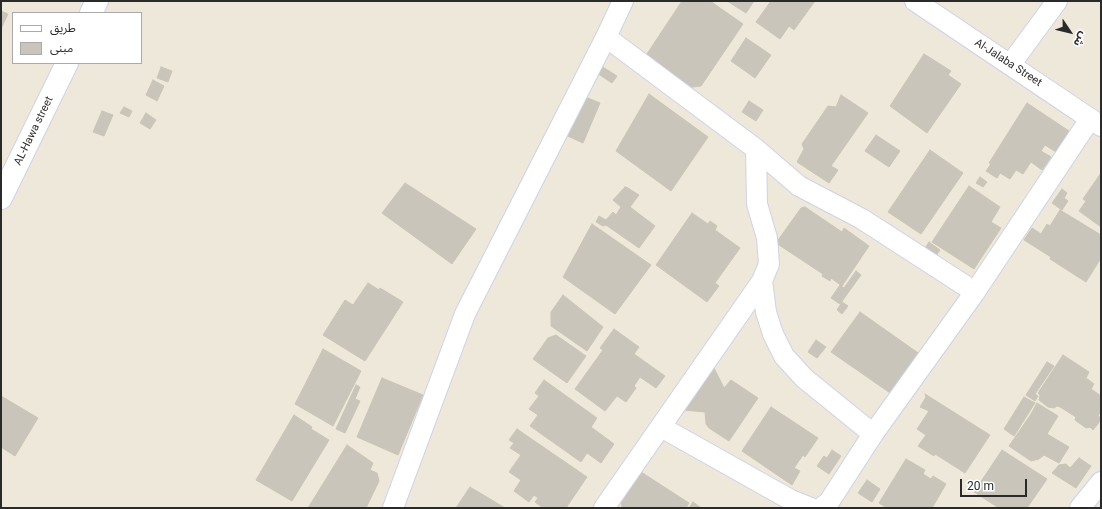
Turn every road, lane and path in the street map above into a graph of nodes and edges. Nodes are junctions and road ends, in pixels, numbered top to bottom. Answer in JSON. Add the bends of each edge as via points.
{"nodes":[{"id":1,"x":97,"y":1,"type":"edge"},
{"id":2,"x":623,"y":1,"type":"edge"},
{"id":3,"x":915,"y":1,"type":"edge"},
{"id":4,"x":1057,"y":1,"type":"edge"},
{"id":5,"x":92,"y":12,"type":"edge"},
{"id":6,"x":606,"y":37,"type":"junction"},
{"id":7,"x":67,"y":64,"type":"edge"},
{"id":8,"x":1010,"y":65,"type":"junction"},
{"id":9,"x":1096,"y":122,"type":"edge"},
{"id":10,"x":756,"y":149,"type":"junction"},
{"id":11,"x":1,"y":198,"type":"edge"},
{"id":12,"x":762,"y":281,"type":"junction"},
{"id":13,"x":975,"y":292,"type":"junction"},
{"id":14,"x":661,"y":427,"type":"junction"},
{"id":15,"x":873,"y":434,"type":"junction"},
{"id":16,"x":1101,"y":482,"type":"edge"},
{"id":17,"x":393,"y":508,"type":"edge"},
{"id":18,"x":604,"y":508,"type":"edge"},
{"id":19,"x":812,"y":508,"type":"edge"},
{"id":20,"x":821,"y":508,"type":"edge"},
{"id":21,"x":1080,"y":508,"type":"edge"}],
"edges":[{"from":1,"to":5,"type":"street"},
{"from":2,"to":6,"type":"street"},
{"from":3,"to":8,"type":"street","name":"Al-Jalaba Street"},
{"from":4,"to":8,"type":"street"},
{"from":6,"to":10,"type":"street"},
{"from":6,"to":17,"type":"street","via":[[465,314]]},
{"from":7,"to":11,"type":"street","name":"AL-Hawa street"},
{"from":8,"to":9,"type":"street","name":"Al-Jalaba Street"},
{"from":9,"to":13,"type":"street"},
{"from":10,"to":12,"type":"street","via":[[757,204],[767,238],[769,264]]},
{"from":10,"to":13,"type":"street","via":[[799,186],[862,220]]},
{"from":12,"to":14,"type":"street"},
{"from":12,"to":15,"type":"street","via":[[766,312],[784,356],[804,378]]},
{"from":13,"to":15,"type":"street"},
{"from":14,"to":18,"type":"street"},
{"from":14,"to":19,"type":"street","via":[[791,500]]},
{"from":15,"to":20,"type":"street","via":[[829,502]]},
{"from":16,"to":21,"type":"street"}]}
